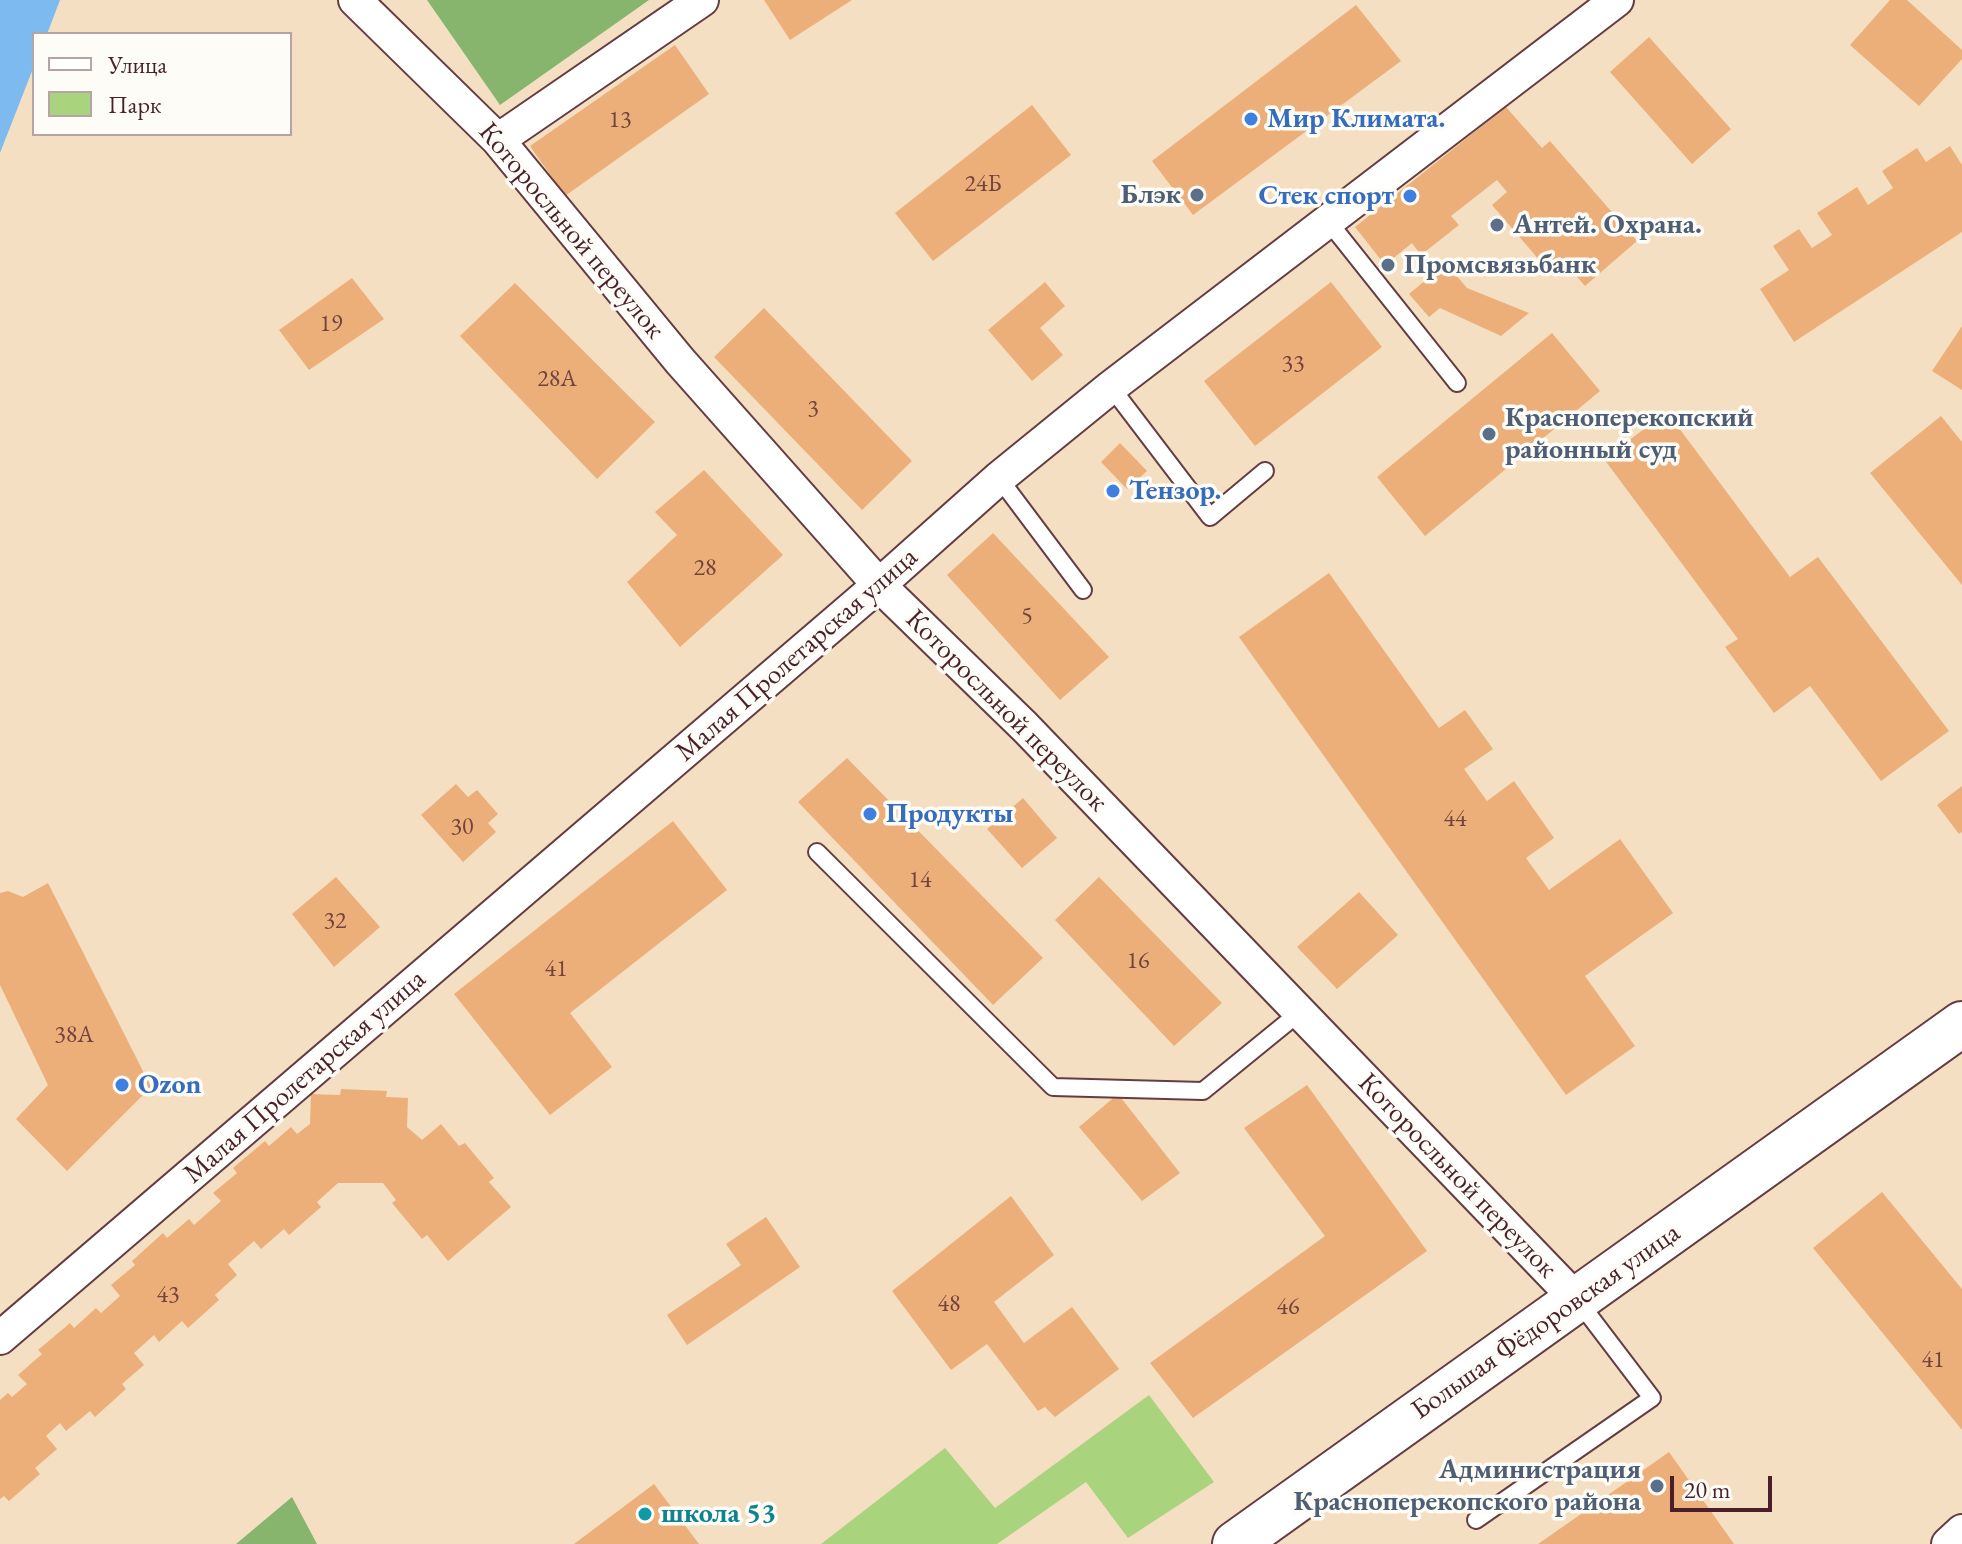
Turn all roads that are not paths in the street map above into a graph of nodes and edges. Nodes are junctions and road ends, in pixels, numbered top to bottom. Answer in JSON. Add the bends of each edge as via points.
{"nodes":[{"id":1,"x":355,"y":0,"type":"edge"},
{"id":2,"x":702,"y":0,"type":"edge"},
{"id":3,"x":1617,"y":0,"type":"edge"},
{"id":4,"x":498,"y":140,"type":"junction"},
{"id":5,"x":1328,"y":221,"type":"junction"},
{"id":6,"x":1457,"y":383,"type":"dead end"},
{"id":7,"x":1111,"y":387,"type":"junction"},
{"id":8,"x":1265,"y":471,"type":"dead end"},
{"id":9,"x":999,"y":478,"type":"junction"},
{"id":10,"x":879,"y":585,"type":"junction"},
{"id":11,"x":1083,"y":590,"type":"dead end"},
{"id":12,"x":817,"y":852,"type":"dead end"},
{"id":13,"x":1300,"y":1012,"type":"junction"},
{"id":14,"x":1962,"y":1024,"type":"edge"},
{"id":15,"x":1962,"y":1062,"type":"edge"},
{"id":16,"x":1857,"y":1101,"type":"junction"},
{"id":17,"x":1577,"y":1300,"type":"junction"},
{"id":18,"x":0,"y":1338,"type":"edge"},
{"id":19,"x":1476,"y":1520,"type":"dead end"},
{"id":20,"x":1962,"y":1531,"type":"edge"},
{"id":21,"x":1235,"y":1544,"type":"edge"},
{"id":22,"x":1948,"y":1544,"type":"edge"}],
"edges":[{"from":1,"to":4,"type":"street","name":"Которосльной переулок"},
{"from":2,"to":4,"type":"street"},
{"from":3,"to":5,"type":"street","name":"Малая Пролетарская улица"},
{"from":4,"to":10,"type":"street","name":"Которосльной переулок","via":[[680,361]]},
{"from":5,"to":6,"type":"lane"},
{"from":5,"to":7,"type":"street","name":"Малая Пролетарская улица"},
{"from":7,"to":8,"type":"lane","via":[[1210,517]]},
{"from":7,"to":9,"type":"street","name":"Малая Пролетарская улица"},
{"from":9,"to":10,"type":"street","name":"Малая Пролетарская улица"},
{"from":9,"to":11,"type":"lane"},
{"from":10,"to":13,"type":"street","name":"Которосльной переулок","via":[[1025,727]]},
{"from":10,"to":18,"type":"street","name":"Малая Пролетарская улица"},
{"from":12,"to":13,"type":"lane","via":[[1053,1087],[1203,1091]]},
{"from":13,"to":17,"type":"street","name":"Которосльной переулок"},
{"from":14,"to":16,"type":"main road","name":"Большая Фёдоровская улица"},
{"from":15,"to":16,"type":"main road","name":"Большая Фёдоровская улица"},
{"from":16,"to":17,"type":"main road","name":"Большая Фёдоровская улица"},
{"from":17,"to":19,"type":"lane","via":[[1652,1398]]},
{"from":17,"to":21,"type":"main road","name":"Большая Фёдоровская улица"},
{"from":20,"to":22,"type":"street"}]}
